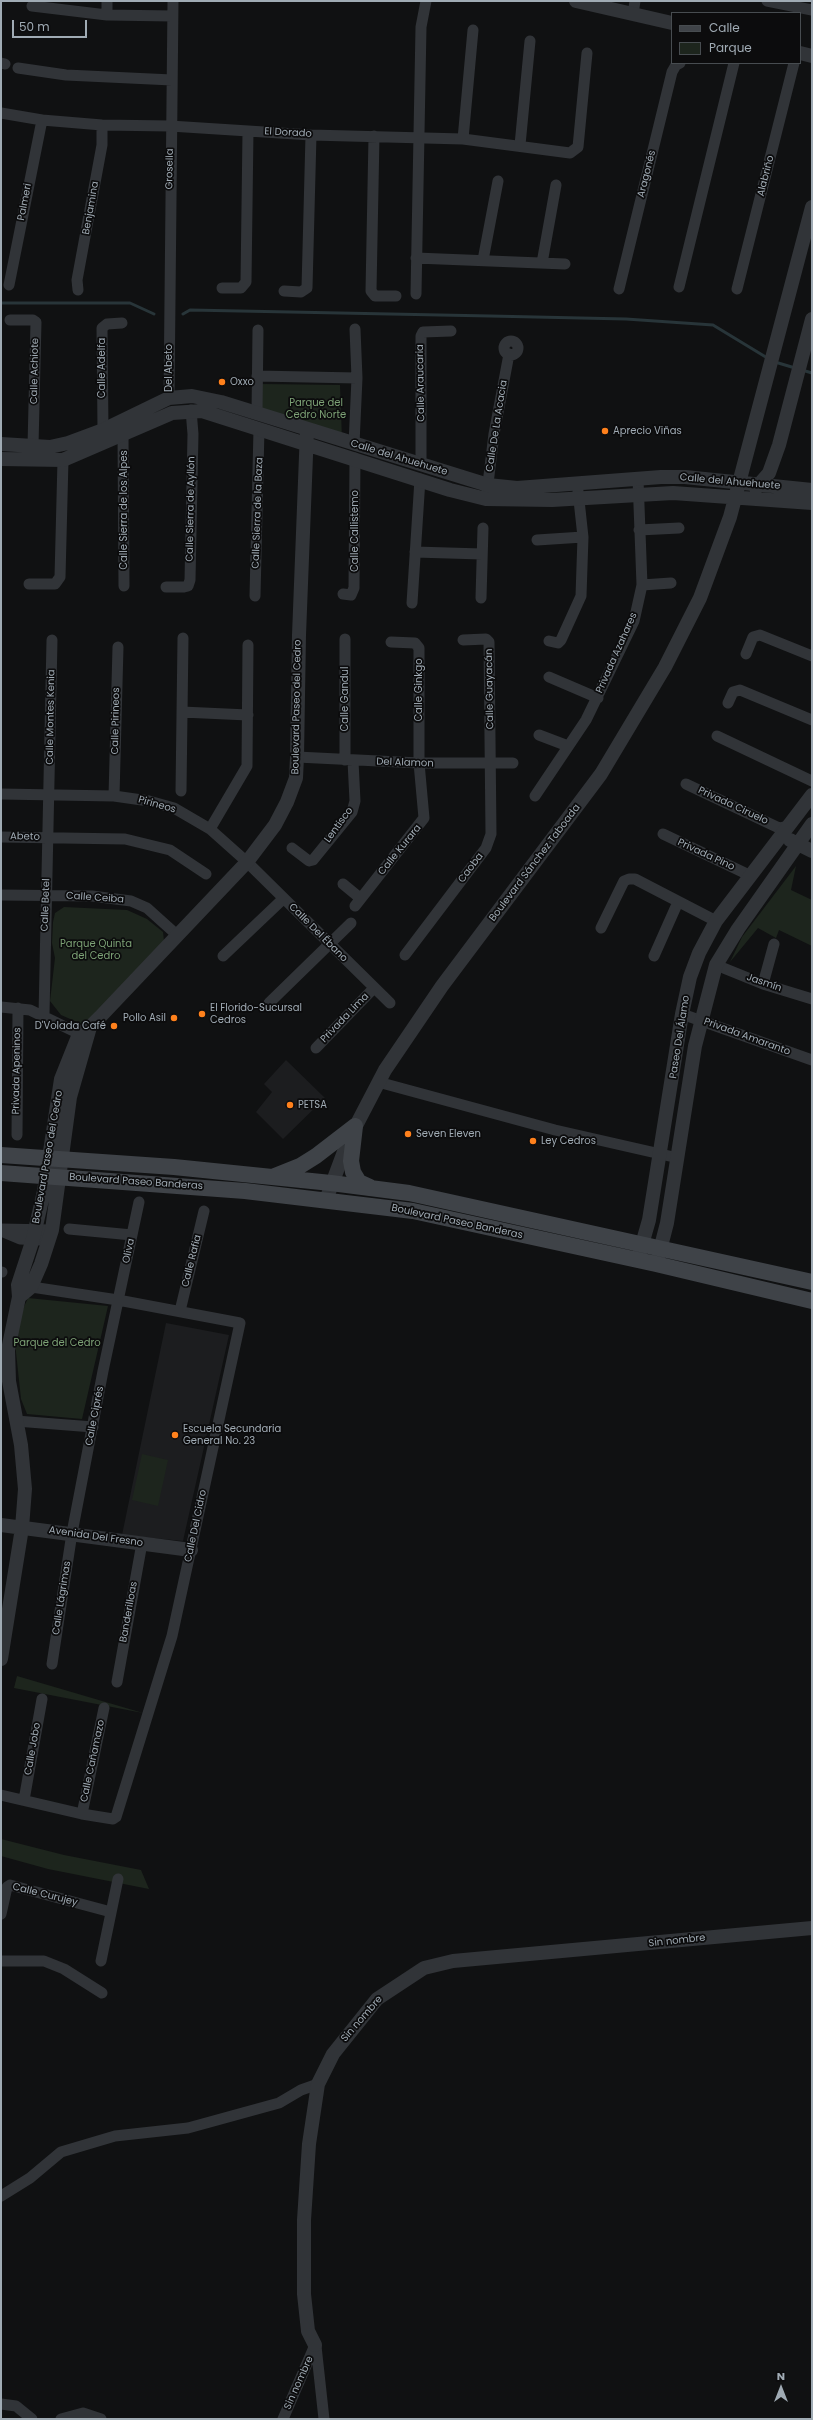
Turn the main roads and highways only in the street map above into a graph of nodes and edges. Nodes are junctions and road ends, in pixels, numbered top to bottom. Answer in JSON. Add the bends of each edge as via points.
{"nodes":[{"id":1,"x":1,"y":1155,"type":"edge"},
{"id":2,"x":1,"y":1172,"type":"edge"},
{"id":3,"x":272,"y":1177,"type":"junction"},
{"id":4,"x":373,"y":1188,"type":"junction"},
{"id":5,"x":812,"y":1282,"type":"edge"},
{"id":6,"x":812,"y":1301,"type":"edge"}],
"edges":[{"from":1,"to":3,"type":"main road","name":"Boulevard Paseo Banderas","via":[[55,1157]]},
{"from":2,"to":6,"type":"main road","name":"Boulevard Paseo Banderas","via":[[245,1191],[413,1211]]},
{"from":3,"to":4,"type":"main road","name":"Boulevard Paseo Banderas"},
{"from":3,"to":4,"type":"main road","via":[[300,1166],[355,1126],[350,1161],[353,1172],[359,1182]]},
{"from":4,"to":5,"type":"main road","name":"Boulevard Paseo Banderas","via":[[409,1193],[555,1227],[662,1247]]}]}
